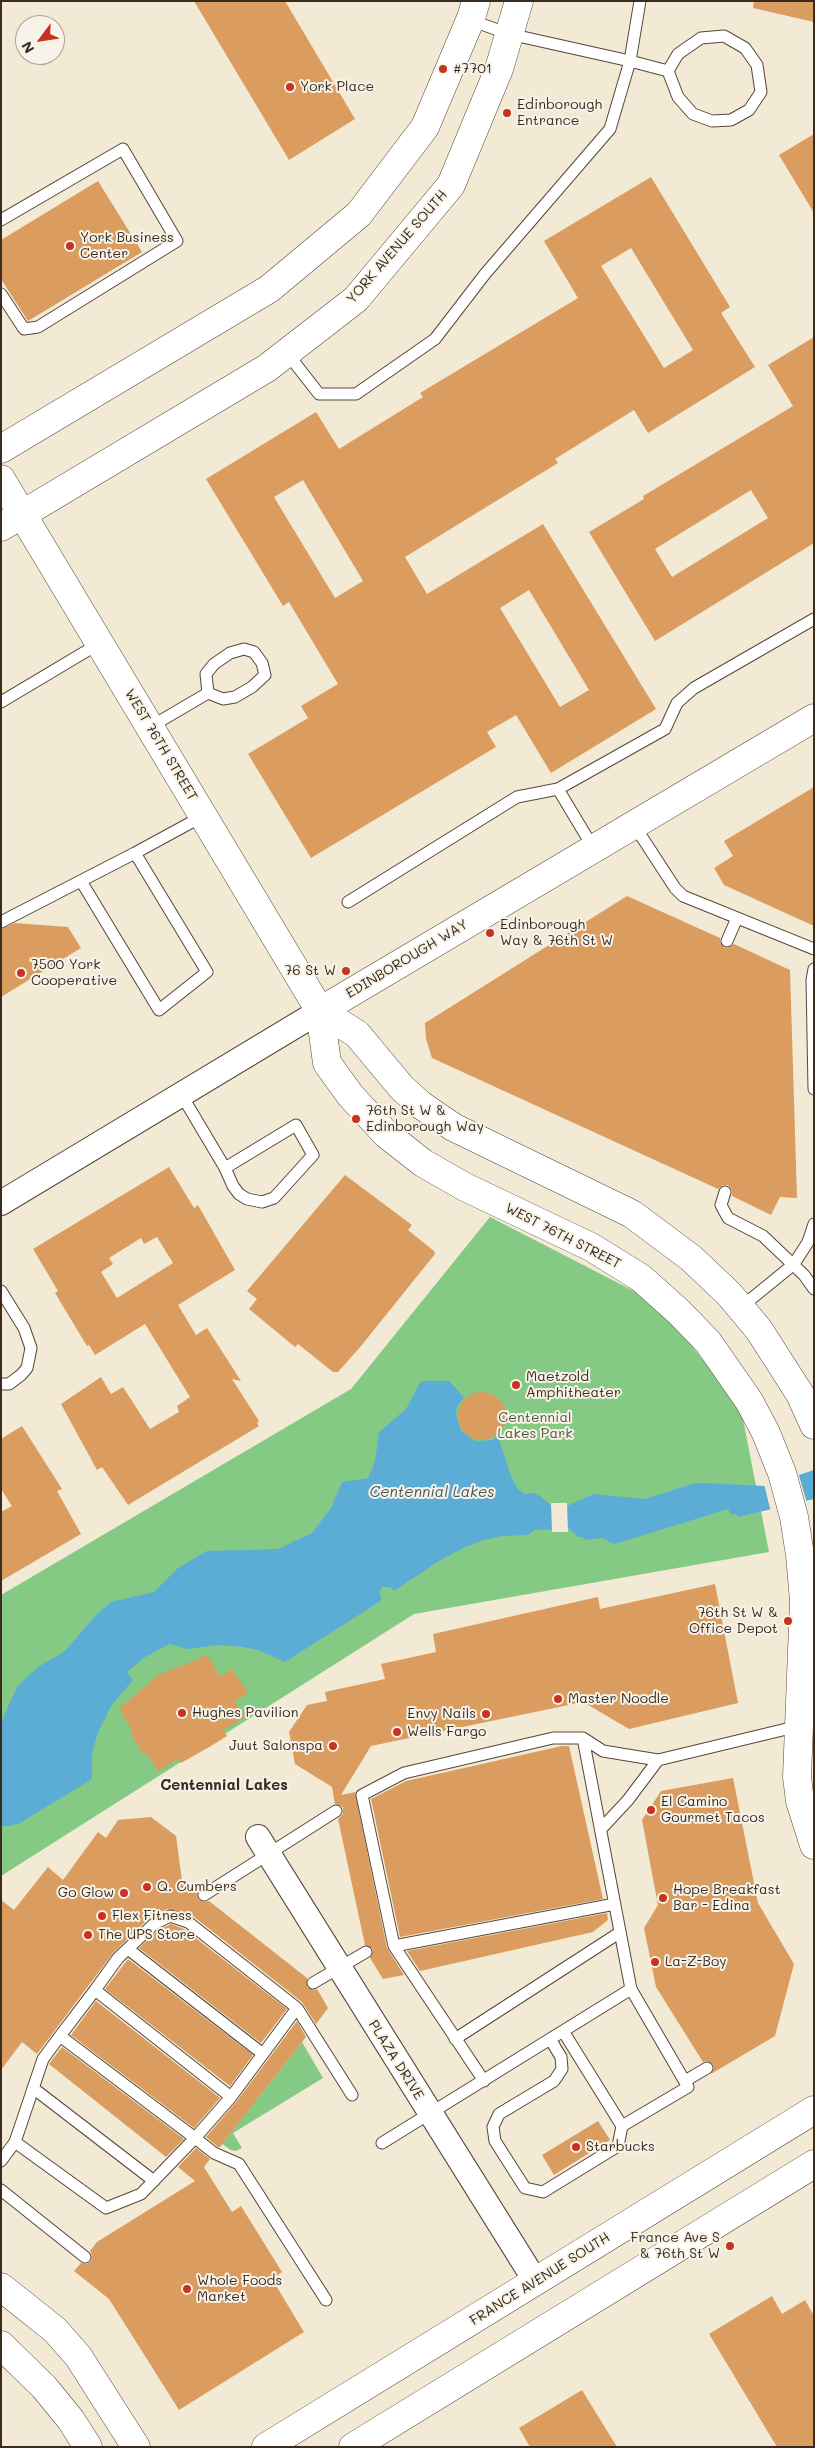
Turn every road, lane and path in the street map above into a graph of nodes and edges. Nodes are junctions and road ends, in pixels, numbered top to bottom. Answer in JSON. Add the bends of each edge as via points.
{"nodes":[{"id":1,"x":519,"y":1,"type":"edge"},
{"id":2,"x":640,"y":1,"type":"edge"},
{"id":3,"x":473,"y":11,"type":"edge"},
{"id":4,"x":510,"y":34,"type":"junction"},
{"id":5,"x":630,"y":61,"type":"junction"},
{"id":6,"x":668,"y":71,"type":"junction"},
{"id":7,"x":1,"y":220,"type":"edge"},
{"id":8,"x":1,"y":294,"type":"edge"},
{"id":9,"x":287,"y":353,"type":"junction"},
{"id":10,"x":1,"y":449,"type":"edge"},
{"id":11,"x":1,"y":479,"type":"edge"},
{"id":12,"x":12,"y":521,"type":"edge"},
{"id":13,"x":814,"y":619,"type":"edge"},
{"id":14,"x":100,"y":644,"type":"junction"},
{"id":15,"x":208,"y":693,"type":"junction"},
{"id":16,"x":2,"y":702,"type":"edge"},
{"id":17,"x":814,"y":718,"type":"edge"},
{"id":18,"x":150,"y":727,"type":"junction"},
{"id":19,"x":558,"y":789,"type":"junction"},
{"id":20,"x":203,"y":816,"type":"junction"},
{"id":21,"x":634,"y":825,"type":"junction"},
{"id":22,"x":594,"y":849,"type":"junction"},
{"id":23,"x":135,"y":853,"type":"junction"},
{"id":24,"x":80,"y":881,"type":"junction"},
{"id":25,"x":348,"y":902,"type":"dead end"},
{"id":26,"x":737,"y":918,"type":"junction"},
{"id":27,"x":1,"y":922,"type":"edge"},
{"id":28,"x":727,"y":941,"type":"dead end"},
{"id":29,"x":814,"y":949,"type":"edge"},
{"id":30,"x":814,"y":969,"type":"edge"},
{"id":31,"x":320,"y":1011,"type":"junction"},
{"id":32,"x":814,"y":1089,"type":"edge"},
{"id":33,"x":182,"y":1094,"type":"junction"},
{"id":34,"x":225,"y":1168,"type":"junction"},
{"id":35,"x":725,"y":1192,"type":"dead end"},
{"id":36,"x":1,"y":1203,"type":"edge"},
{"id":37,"x":814,"y":1224,"type":"edge"},
{"id":38,"x":794,"y":1264,"type":"junction"},
{"id":39,"x":814,"y":1289,"type":"edge"},
{"id":40,"x":1,"y":1291,"type":"edge"},
{"id":41,"x":740,"y":1308,"type":"junction"},
{"id":42,"x":1,"y":1384,"type":"edge"},
{"id":43,"x":814,"y":1425,"type":"edge"},
{"id":44,"x":806,"y":1723,"type":"edge"},
{"id":45,"x":582,"y":1738,"type":"junction"},
{"id":46,"x":658,"y":1760,"type":"junction"},
{"id":47,"x":336,"y":1811,"type":"dead end"},
{"id":48,"x":601,"y":1829,"type":"junction"},
{"id":49,"x":814,"y":1845,"type":"edge"},
{"id":50,"x":263,"y":1846,"type":"junction"},
{"id":51,"x":204,"y":1895,"type":"dead end"},
{"id":52,"x":615,"y":1904,"type":"junction"},
{"id":53,"x":619,"y":1933,"type":"junction"},
{"id":54,"x":394,"y":1946,"type":"junction"},
{"id":55,"x":128,"y":1949,"type":"junction"},
{"id":56,"x":366,"y":1952,"type":"dead end"},
{"id":57,"x":339,"y":1968,"type":"junction"},
{"id":58,"x":313,"y":1983,"type":"dead end"},
{"id":59,"x":631,"y":1989,"type":"junction"},
{"id":60,"x":94,"y":1990,"type":"junction"},
{"id":61,"x":297,"y":2008,"type":"junction"},
{"id":62,"x":563,"y":2032,"type":"junction"},
{"id":63,"x":60,"y":2036,"type":"junction"},
{"id":64,"x":455,"y":2039,"type":"junction"},
{"id":65,"x":550,"y":2039,"type":"junction"},
{"id":66,"x":263,"y":2054,"type":"junction"},
{"id":67,"x":707,"y":2068,"type":"dead end"},
{"id":68,"x":484,"y":2081,"type":"junction"},
{"id":69,"x":685,"y":2081,"type":"junction"},
{"id":70,"x":33,"y":2088,"type":"junction"},
{"id":71,"x":352,"y":2095,"type":"dead end"},
{"id":72,"x":231,"y":2097,"type":"junction"},
{"id":73,"x":814,"y":2110,"type":"edge"},
{"id":74,"x":430,"y":2115,"type":"junction"},
{"id":75,"x":622,"y":2126,"type":"junction"},
{"id":76,"x":195,"y":2138,"type":"junction"},
{"id":77,"x":16,"y":2142,"type":"junction"},
{"id":78,"x":382,"y":2143,"type":"dead end"},
{"id":79,"x":1,"y":2161,"type":"edge"},
{"id":80,"x":814,"y":2164,"type":"edge"},
{"id":81,"x":154,"y":2181,"type":"junction"},
{"id":82,"x":1,"y":2190,"type":"edge"},
{"id":83,"x":85,"y":2257,"type":"dead end"},
{"id":84,"x":536,"y":2282,"type":"junction"},
{"id":85,"x":1,"y":2287,"type":"edge"},
{"id":86,"x":326,"y":2300,"type":"dead end"},
{"id":87,"x":1,"y":2345,"type":"edge"},
{"id":88,"x":88,"y":2447,"type":"edge"},
{"id":89,"x":136,"y":2447,"type":"edge"},
{"id":90,"x":266,"y":2447,"type":"edge"},
{"id":91,"x":353,"y":2447,"type":"edge"}],
"edges":[{"from":1,"to":4,"type":"street","name":"YORK AVENUE SOUTH"},
{"from":2,"to":5,"type":"lane"},
{"from":3,"to":4,"type":"lane"},
{"from":3,"to":10,"type":"street","via":[[425,127],[359,214],[269,289]]},
{"from":4,"to":5,"type":"lane"},
{"from":4,"to":9,"type":"street","name":"YORK AVENUE SOUTH","via":[[451,185],[356,299]]},
{"from":5,"to":6,"type":"lane"},
{"from":5,"to":9,"type":"lane","via":[[610,129],[484,274],[435,339],[356,394],[319,394]]},
{"from":6,"to":6,"type":"lane","via":[[683,103],[693,114],[712,121],[731,120],[749,110],[761,92],[757,65],[745,48],[724,36],[701,38],[678,54]]},
{"from":7,"to":8,"type":"lane","via":[[124,149],[177,241],[38,327],[24,329]]},
{"from":9,"to":12,"type":"street","name":"YORK AVENUE SOUTH"},
{"from":11,"to":12,"type":"street","name":"WEST 76TH STREET"},
{"from":12,"to":14,"type":"street","name":"WEST 76TH STREET"},
{"from":13,"to":19,"type":"lane","via":[[694,688],[677,704],[665,729]]},
{"from":14,"to":16,"type":"lane"},
{"from":14,"to":18,"type":"street","name":"WEST 76TH STREET"},
{"from":15,"to":15,"type":"lane","via":[[223,699],[235,697],[265,675],[262,663],[254,652],[244,648],[230,653],[206,674]]},
{"from":15,"to":18,"type":"lane"},
{"from":17,"to":21,"type":"street","name":"EDINBOROUGH WAY"},
{"from":18,"to":20,"type":"street","name":"WEST 76TH STREET"},
{"from":19,"to":22,"type":"lane"},
{"from":19,"to":25,"type":"lane","via":[[517,797]]},
{"from":20,"to":23,"type":"lane"},
{"from":20,"to":31,"type":"street","name":"WEST 76TH STREET"},
{"from":21,"to":22,"type":"street","name":"EDINBOROUGH WAY"},
{"from":21,"to":26,"type":"lane","via":[[683,896]]},
{"from":22,"to":31,"type":"street","name":"EDINBOROUGH WAY"},
{"from":23,"to":24,"type":"lane"},
{"from":23,"to":24,"type":"lane","via":[[207,972],[159,1010]]},
{"from":24,"to":27,"type":"lane"},
{"from":26,"to":28,"type":"lane"},
{"from":26,"to":29,"type":"lane"},
{"from":30,"to":32,"type":"lane"},
{"from":31,"to":33,"type":"street","name":"EDINBOROUGH WAY"},
{"from":31,"to":41,"type":"street","name":"WEST 76TH STREET","via":[[357,1034],[402,1088],[436,1116],[470,1137],[632,1214],[691,1258]]},
{"from":31,"to":44,"type":"street","name":"WEST 76TH STREET","via":[[327,1062],[350,1095],[386,1134],[423,1163],[465,1187],[591,1247],[641,1278],[692,1324],[730,1371],[762,1425],[794,1517],[804,1601]]},
{"from":33,"to":34,"type":"lane"},
{"from":33,"to":36,"type":"street","name":"EDINBOROUGH WAY"},
{"from":34,"to":34,"type":"lane","via":[[239,1194],[256,1202],[268,1201],[279,1194],[313,1155],[296,1126]]},
{"from":35,"to":38,"type":"lane","via":[[721,1205],[728,1218],[763,1236]]},
{"from":37,"to":38,"type":"lane","via":[[808,1242]]},
{"from":38,"to":39,"type":"lane"},
{"from":38,"to":41,"type":"lane"},
{"from":40,"to":42,"type":"lane","via":[[24,1328],[31,1348],[27,1368],[9,1384]]},
{"from":41,"to":43,"type":"street","name":"WEST 76TH STREET","via":[[780,1361]]},
{"from":44,"to":46,"type":"lane"},
{"from":44,"to":49,"type":"street","name":"WEST 76TH STREET","via":[[797,1778],[800,1801]]},
{"from":45,"to":46,"type":"lane","via":[[603,1751]]},
{"from":45,"to":48,"type":"lane"},
{"from":45,"to":54,"type":"lane","via":[[553,1738],[404,1773],[362,1795]]},
{"from":46,"to":48,"type":"lane"},
{"from":47,"to":50,"type":"lane"},
{"from":48,"to":52,"type":"lane"},
{"from":50,"to":51,"type":"lane"},
{"from":50,"to":57,"type":"street","name":"PLAZA DRIVE"},
{"from":52,"to":53,"type":"lane"},
{"from":52,"to":54,"type":"lane"},
{"from":53,"to":59,"type":"lane"},
{"from":53,"to":64,"type":"lane"},
{"from":54,"to":64,"type":"lane"},
{"from":55,"to":60,"type":"lane"},
{"from":55,"to":61,"type":"lane","via":[[154,1924],[170,1916],[188,1922]]},
{"from":55,"to":66,"type":"lane"},
{"from":56,"to":57,"type":"lane"},
{"from":57,"to":58,"type":"lane"},
{"from":57,"to":74,"type":"street","name":"PLAZA DRIVE"},
{"from":59,"to":62,"type":"lane"},
{"from":59,"to":69,"type":"lane"},
{"from":60,"to":63,"type":"lane"},
{"from":60,"to":72,"type":"lane"},
{"from":61,"to":66,"type":"lane"},
{"from":61,"to":71,"type":"lane"},
{"from":62,"to":65,"type":"lane"},
{"from":62,"to":75,"type":"lane"},
{"from":63,"to":70,"type":"lane","via":[[43,2059]]},
{"from":63,"to":76,"type":"lane"},
{"from":64,"to":68,"type":"lane"},
{"from":65,"to":68,"type":"lane"},
{"from":65,"to":75,"type":"lane","via":[[561,2057],[562,2069],[554,2081],[499,2114],[492,2127],[495,2142],[525,2188],[543,2192],[618,2146]]},
{"from":66,"to":72,"type":"lane"},
{"from":67,"to":69,"type":"lane"},
{"from":68,"to":74,"type":"lane"},
{"from":69,"to":75,"type":"lane","via":[[688,2087]]},
{"from":70,"to":77,"type":"lane"},
{"from":70,"to":81,"type":"lane"},
{"from":72,"to":76,"type":"lane"},
{"from":73,"to":84,"type":"street","name":"FRANCE AVENUE SOUTH"},
{"from":74,"to":78,"type":"lane"},
{"from":74,"to":84,"type":"street","name":"PLAZA DRIVE"},
{"from":76,"to":81,"type":"lane"},
{"from":76,"to":86,"type":"lane","via":[[214,2153],[239,2164]]},
{"from":77,"to":79,"type":"lane"},
{"from":77,"to":81,"type":"lane","via":[[106,2208],[141,2194]]},
{"from":80,"to":91,"type":"street"},
{"from":82,"to":83,"type":"lane"},
{"from":84,"to":90,"type":"street","name":"FRANCE AVENUE SOUTH"},
{"from":85,"to":89,"type":"street","via":[[61,2336],[100,2388]]},
{"from":87,"to":88,"type":"street","via":[[44,2387]]}]}
